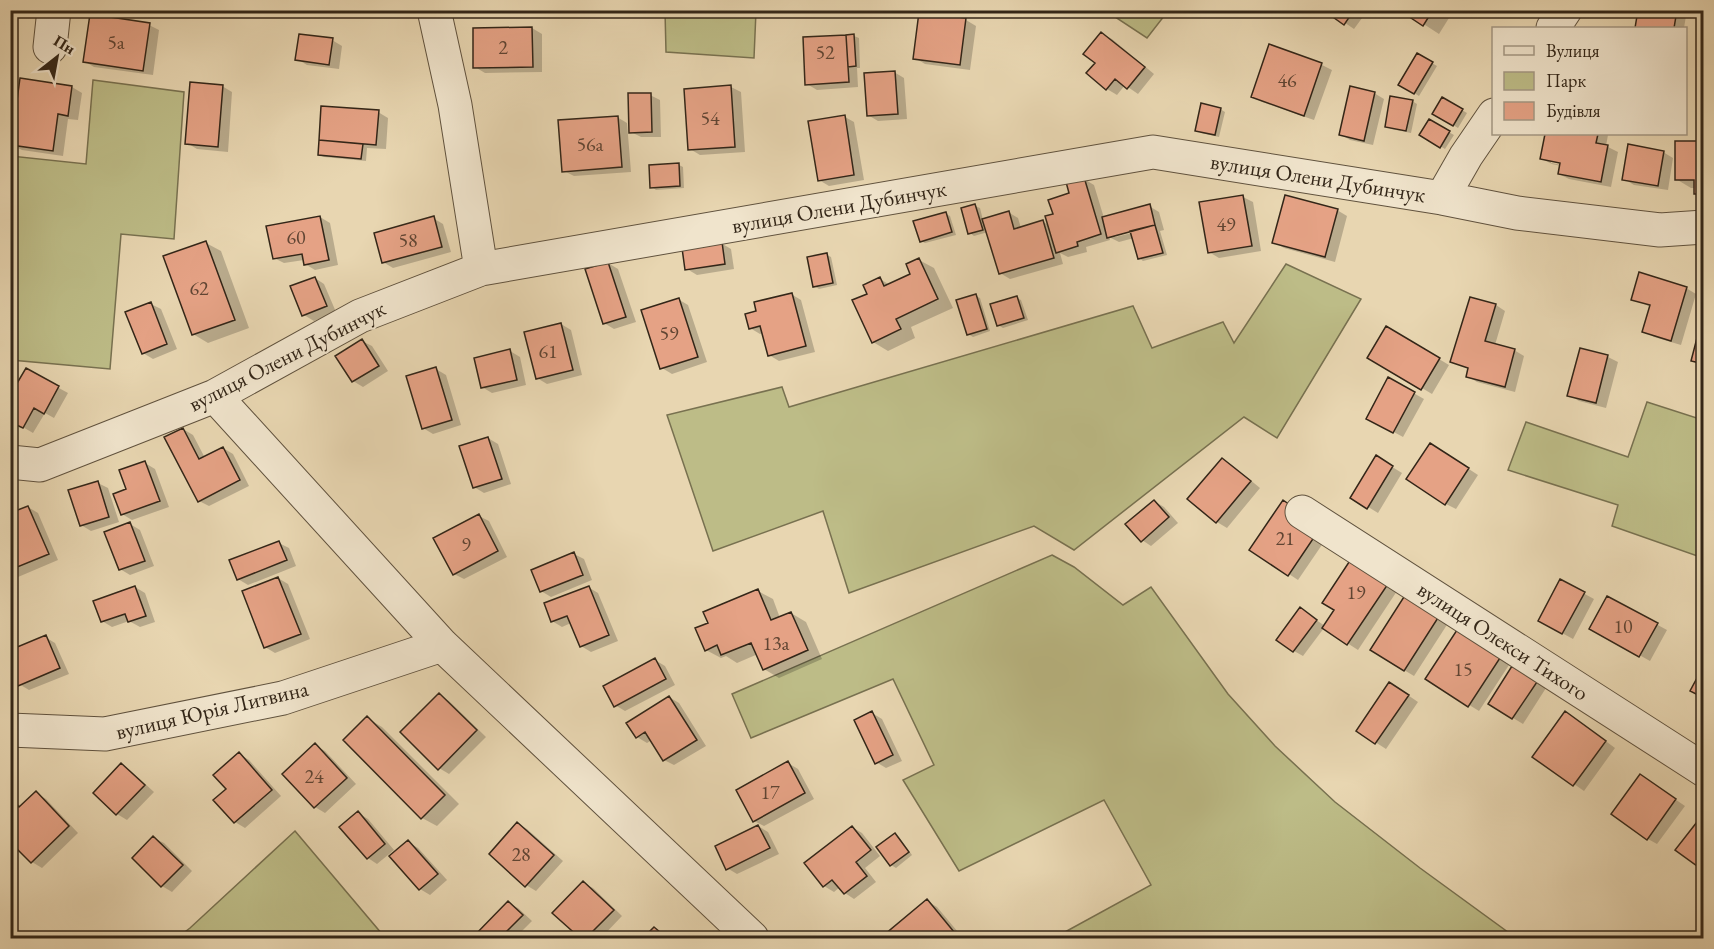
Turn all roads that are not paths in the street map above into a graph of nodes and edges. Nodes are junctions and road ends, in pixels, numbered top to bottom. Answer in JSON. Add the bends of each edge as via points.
{"nodes":[{"id":1,"x":54,"y":10,"type":"edge"},
{"id":2,"x":434,"y":10,"type":"edge"},
{"id":3,"x":1565,"y":10,"type":"edge"},
{"id":4,"x":1554,"y":27,"type":"edge"},
{"id":5,"x":50,"y":47,"type":"dead end"},
{"id":6,"x":1492,"y":118,"type":"edge"},
{"id":7,"x":1442,"y":198,"type":"junction"},
{"id":8,"x":1704,"y":227,"type":"edge"},
{"id":9,"x":481,"y":269,"type":"junction"},
{"id":10,"x":214,"y":396,"type":"junction"},
{"id":11,"x":10,"y":462,"type":"edge"},
{"id":12,"x":1302,"y":512,"type":"dead end"},
{"id":13,"x":442,"y":645,"type":"junction"},
{"id":14,"x":10,"y":730,"type":"edge"},
{"id":15,"x":1704,"y":770,"type":"edge"},
{"id":16,"x":752,"y":939,"type":"edge"}],
"edges":[{"from":1,"to":5,"type":"street"},
{"from":2,"to":9,"type":"street"},
{"from":3,"to":4,"type":"street"},
{"from":6,"to":7,"type":"street"},
{"from":7,"to":8,"type":"street","name":"вулиця Олени Дубинчук","via":[[1517,213],[1660,230]]},
{"from":7,"to":9,"type":"street","name":"вулиця Олени Дубинчук","via":[[1153,152]]},
{"from":9,"to":10,"type":"street","name":"вулиця Олени Дубинчук","via":[[360,315]]},
{"from":10,"to":11,"type":"street","name":"вулиця Олени Дубинчук","via":[[40,465]]},
{"from":10,"to":13,"type":"street"},
{"from":12,"to":15,"type":"street","name":"вулиця Олекси Тихого"},
{"from":13,"to":14,"type":"street","name":"вулиця Юрія Литвина","via":[[283,698],[105,734]]},
{"from":13,"to":16,"type":"street"}]}
